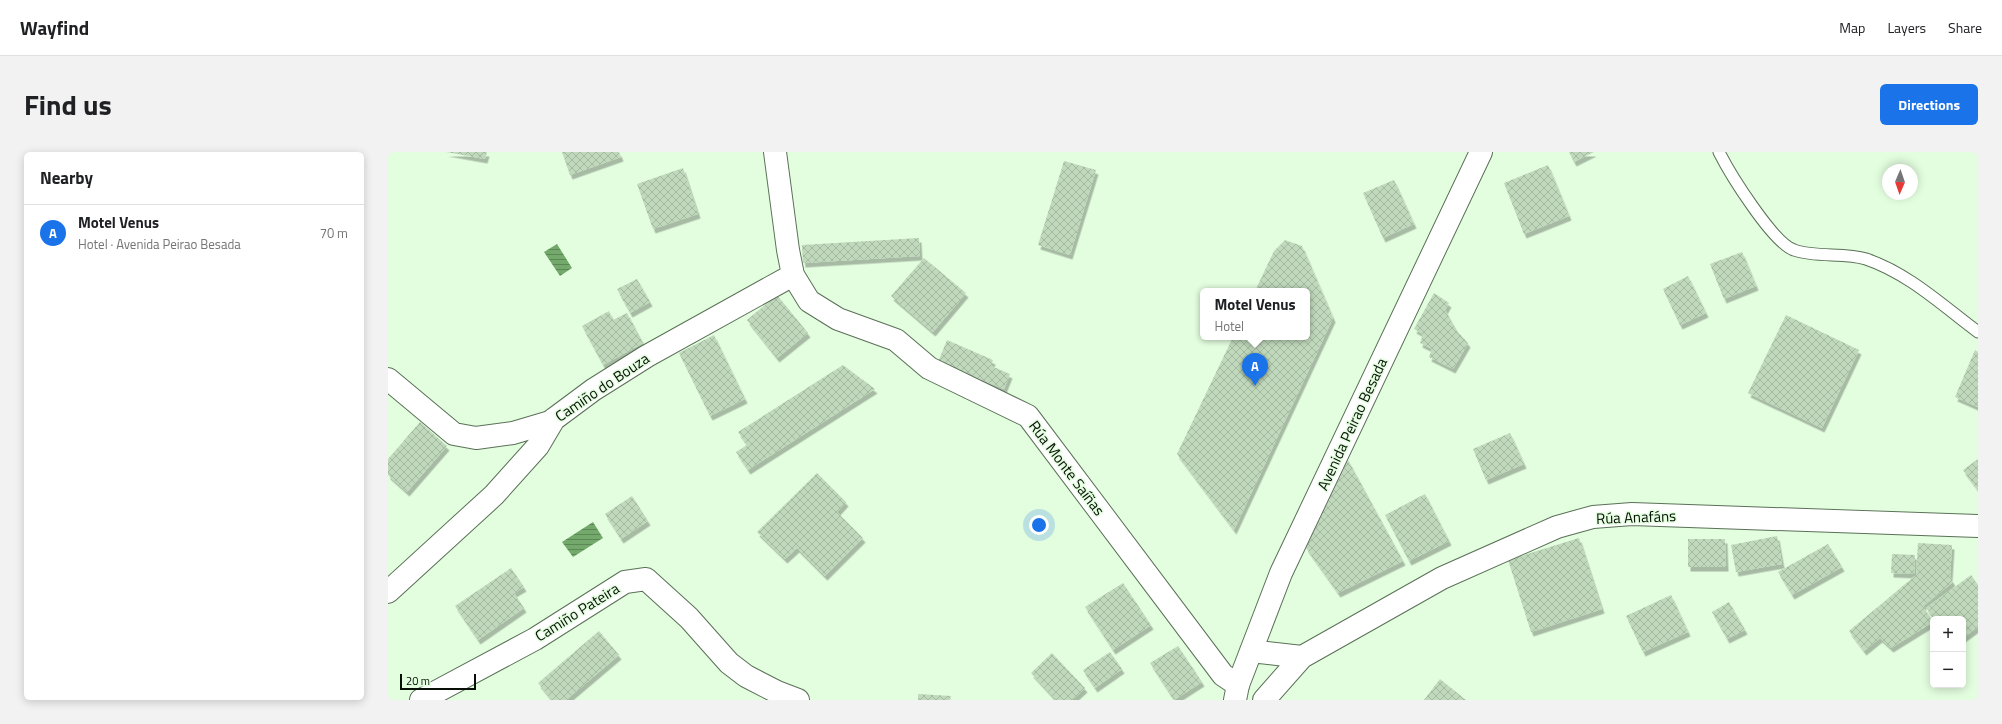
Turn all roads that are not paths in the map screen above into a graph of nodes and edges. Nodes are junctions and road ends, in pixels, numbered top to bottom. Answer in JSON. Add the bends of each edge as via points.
{"nodes":[{"id":1,"x":775,"y":152,"type":"edge"},
{"id":2,"x":1480,"y":152,"type":"edge"},
{"id":3,"x":1719,"y":152,"type":"edge"},
{"id":4,"x":793,"y":274,"type":"junction"},
{"id":5,"x":1978,"y":332,"type":"edge"},
{"id":6,"x":388,"y":379,"type":"edge"},
{"id":7,"x":554,"y":419,"type":"junction"},
{"id":8,"x":1978,"y":526,"type":"edge"},
{"id":9,"x":388,"y":592,"type":"edge"},
{"id":10,"x":1251,"y":651,"type":"junction"},
{"id":11,"x":1302,"y":656,"type":"junction"},
{"id":12,"x":1237,"y":692,"type":"edge"},
{"id":13,"x":421,"y":700,"type":"edge"},
{"id":14,"x":798,"y":700,"type":"edge"},
{"id":15,"x":1264,"y":700,"type":"edge"}],
"edges":[{"from":1,"to":4,"type":"street","name":"Rúa Monte Saíñas"},
{"from":2,"to":10,"type":"street","name":"Avenida Peirao Besada","via":[[1285,566]]},
{"from":3,"to":5,"type":"lane","via":[[1771,232],[1793,250],[1865,259],[1900,274]]},
{"from":4,"to":7,"type":"street","name":"Camiño do Bouza","via":[[647,356],[593,390]]},
{"from":4,"to":12,"type":"street","name":"Rúa Monte Saíñas","via":[[809,301],[838,319],[896,340],[929,368],[1028,416]]},
{"from":6,"to":7,"type":"street","name":"Camiño do Bouza","via":[[454,434],[476,438],[513,433]]},
{"from":7,"to":9,"type":"street","via":[[538,446],[494,495]]},
{"from":8,"to":11,"type":"street","name":"Rúa Anafáns","via":[[1632,514],[1593,517],[1557,527],[1442,578]]},
{"from":10,"to":11,"type":"street"},
{"from":10,"to":12,"type":"street","name":"Avenida Peirao Besada"},
{"from":11,"to":15,"type":"street","name":"Rúa Anafáns"},
{"from":13,"to":14,"type":"street","name":"Camiño Pateira","via":[[535,639],[625,582],[646,579],[689,618],[729,663],[746,676]]}]}
